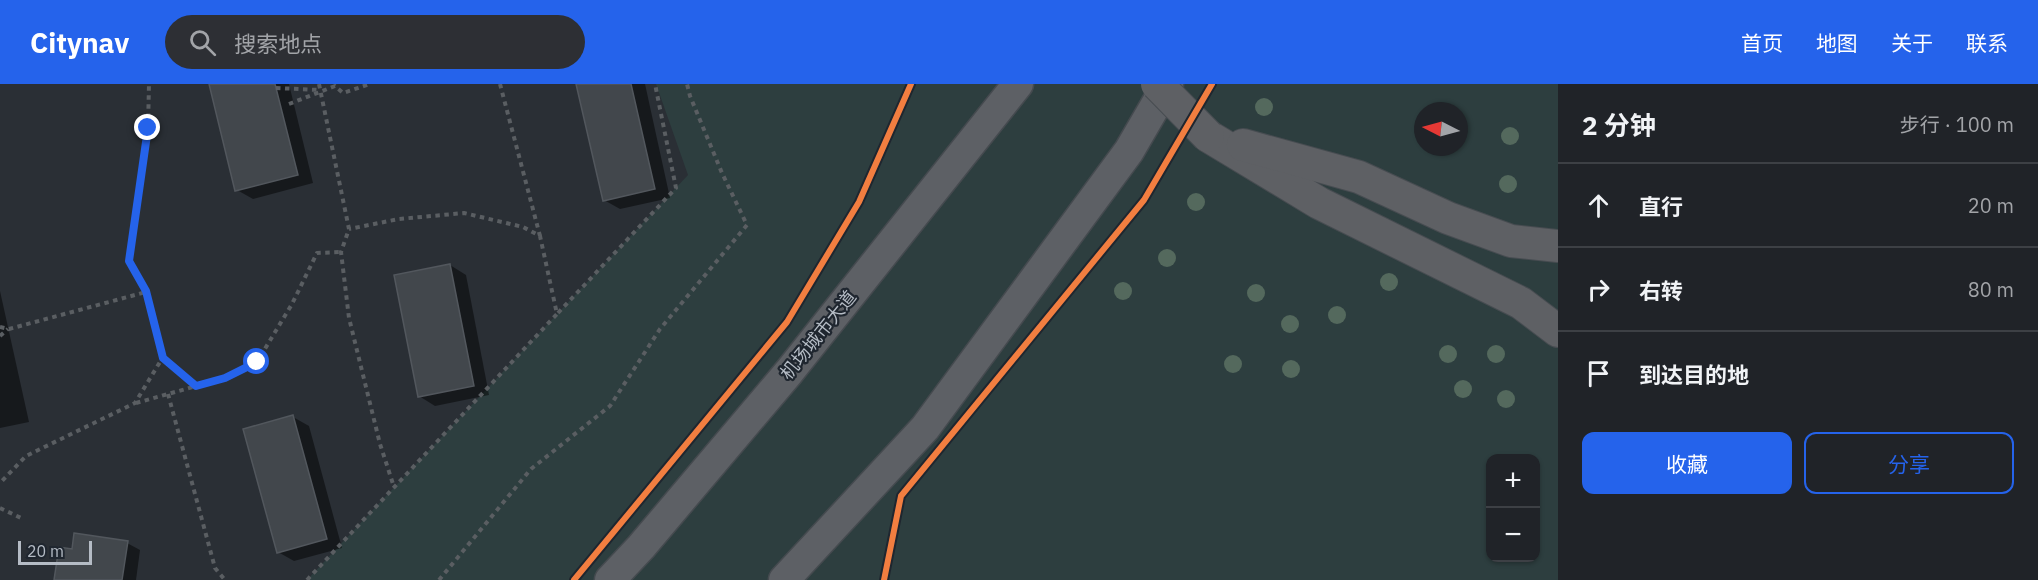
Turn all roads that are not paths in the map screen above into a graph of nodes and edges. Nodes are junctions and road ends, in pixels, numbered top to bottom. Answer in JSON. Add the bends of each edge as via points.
{"nodes":[{"id":1,"x":1018,"y":84,"type":"edge"},
{"id":2,"x":1157,"y":84,"type":"edge"},
{"id":3,"x":1168,"y":84,"type":"edge"},
{"id":4,"x":1208,"y":136,"type":"junction"},
{"id":5,"x":1558,"y":246,"type":"edge"},
{"id":6,"x":1558,"y":331,"type":"edge"},
{"id":7,"x":610,"y":580,"type":"edge"},
{"id":8,"x":784,"y":580,"type":"edge"}],
"edges":[{"from":1,"to":7,"type":"main road","name":"机场城市大道","via":[[789,372]]},
{"from":2,"to":4,"type":"highway","bridge":true},
{"from":3,"to":8,"type":"main road","via":[[1129,151],[924,428]]},
{"from":4,"to":5,"type":"highway","via":[[1359,177],[1448,218],[1511,241]]},
{"from":4,"to":6,"type":"highway","via":[[1319,203],[1521,303]]}]}
